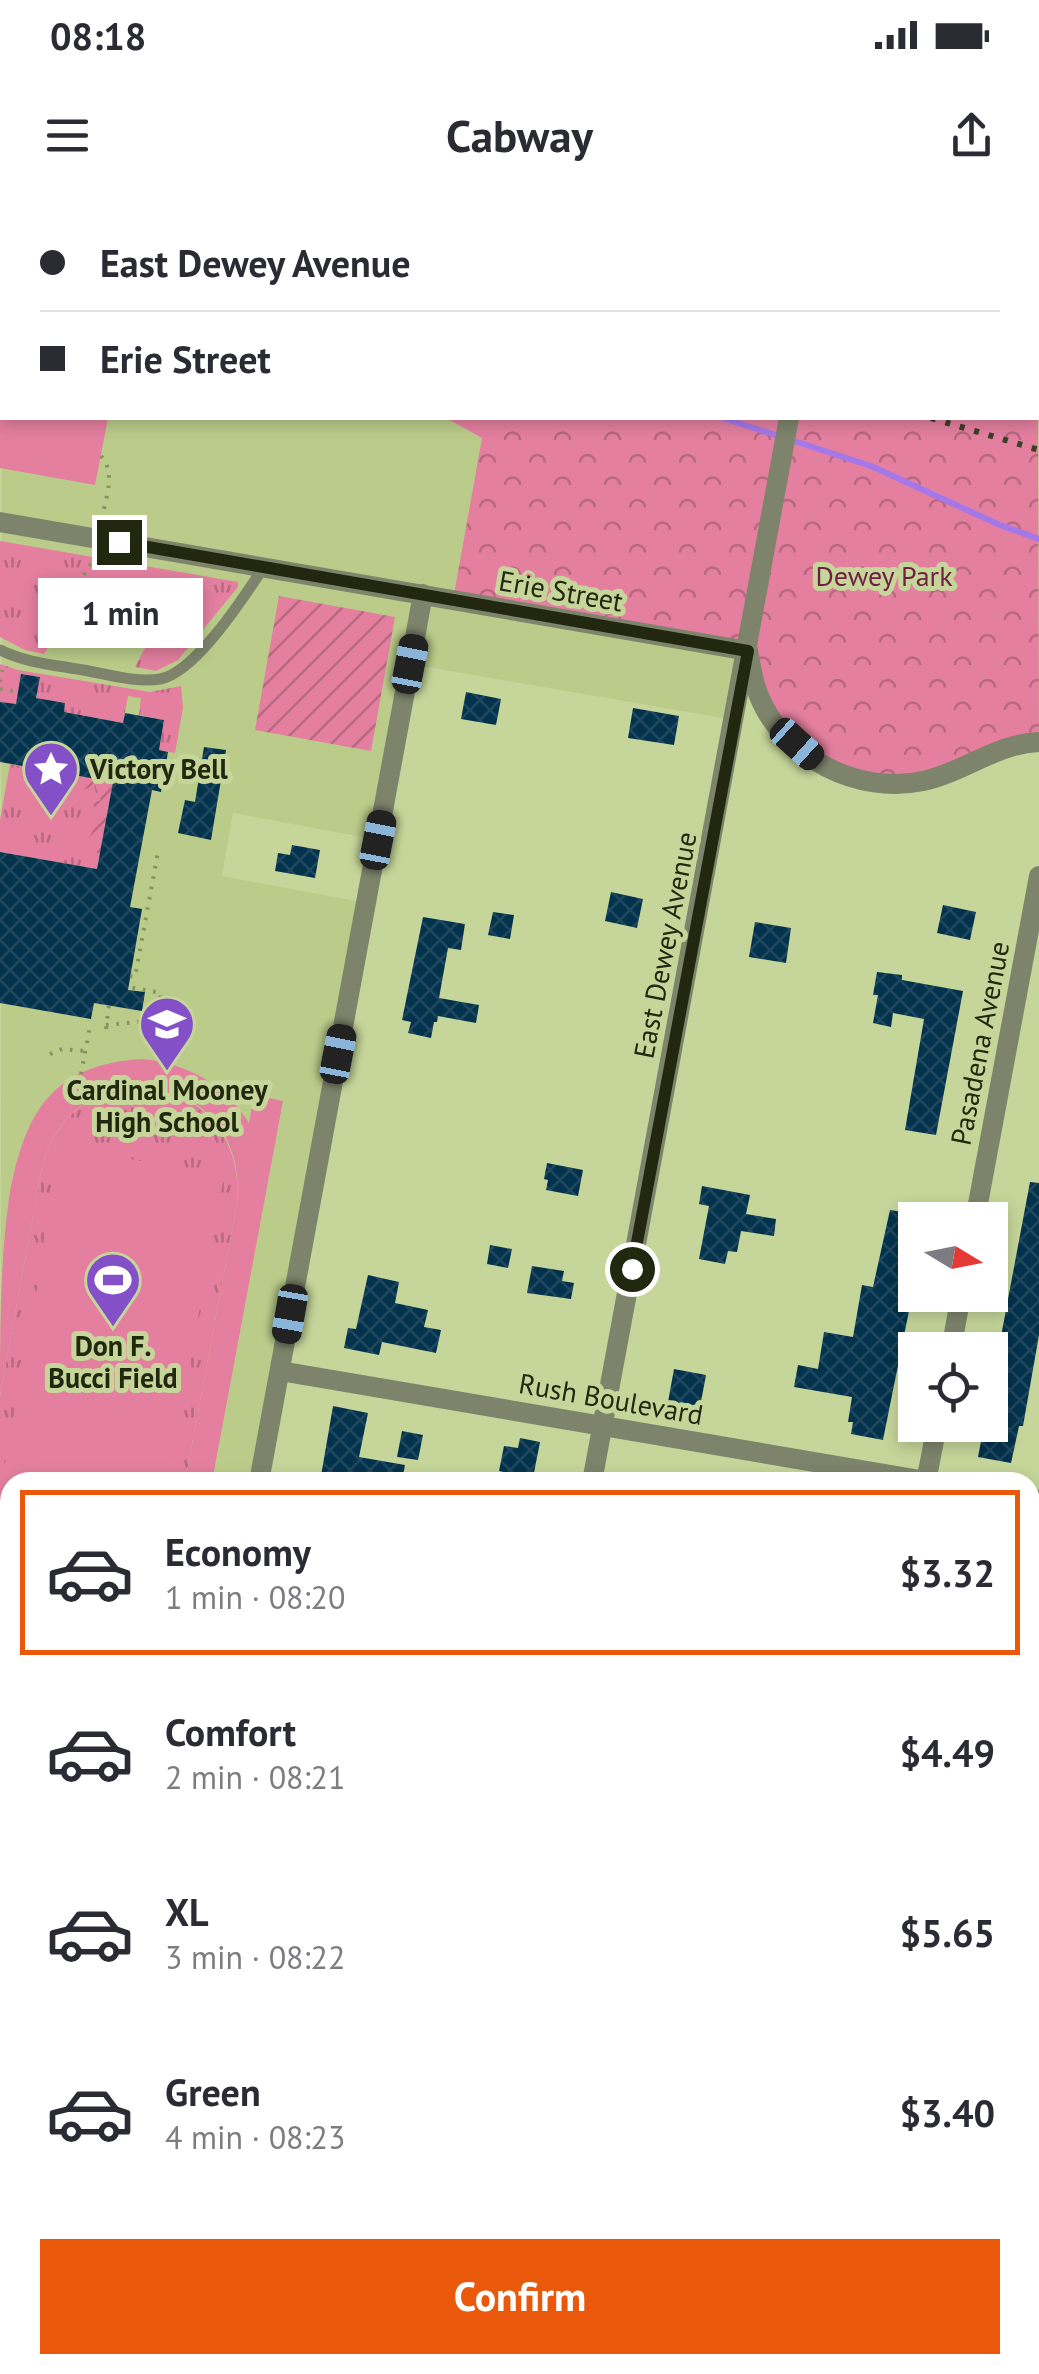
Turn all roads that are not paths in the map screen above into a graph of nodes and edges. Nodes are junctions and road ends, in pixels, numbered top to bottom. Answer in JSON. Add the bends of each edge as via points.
{"nodes":[{"id":1,"x":790,"y":420,"type":"edge"},
{"id":2,"x":0,"y":522,"type":"edge"},
{"id":3,"x":264,"y":568,"type":"junction"},
{"id":4,"x":423,"y":594,"type":"junction"},
{"id":5,"x":0,"y":650,"type":"edge"},
{"id":6,"x":748,"y":651,"type":"junction"},
{"id":7,"x":1039,"y":742,"type":"edge"},
{"id":8,"x":1039,"y":876,"type":"edge"},
{"id":9,"x":978,"y":1202,"type":"edge"},
{"id":10,"x":280,"y":1371,"type":"junction"},
{"id":11,"x":602,"y":1426,"type":"junction"},
{"id":12,"x":934,"y":1442,"type":"edge"},
{"id":13,"x":261,"y":1472,"type":"edge"},
{"id":14,"x":594,"y":1472,"type":"edge"},
{"id":15,"x":870,"y":1472,"type":"edge"},
{"id":16,"x":929,"y":1472,"type":"edge"}],
"edges":[{"from":1,"to":6,"type":"street","name":"East Dewey Avenue"},
{"from":2,"to":3,"type":"street","name":"Erie Street"},
{"from":3,"to":4,"type":"street","name":"Erie Street"},
{"from":3,"to":5,"type":"lane","via":[[188,664],[164,678],[140,680]]},
{"from":4,"to":6,"type":"street","name":"Erie Street"},
{"from":4,"to":10,"type":"street"},
{"from":6,"to":7,"type":"street","via":[[760,696],[781,730],[813,759],[858,781],[924,781],[992,751]]},
{"from":6,"to":11,"type":"street","name":"East Dewey Avenue"},
{"from":8,"to":9,"type":"street","name":"Pasadena Avenue"},
{"from":10,"to":11,"type":"street","name":"Rush Boulevard"},
{"from":10,"to":13,"type":"street"},
{"from":11,"to":14,"type":"street","name":"East Dewey Avenue"},
{"from":11,"to":15,"type":"street","name":"Rush Boulevard"},
{"from":12,"to":16,"type":"street"}]}
